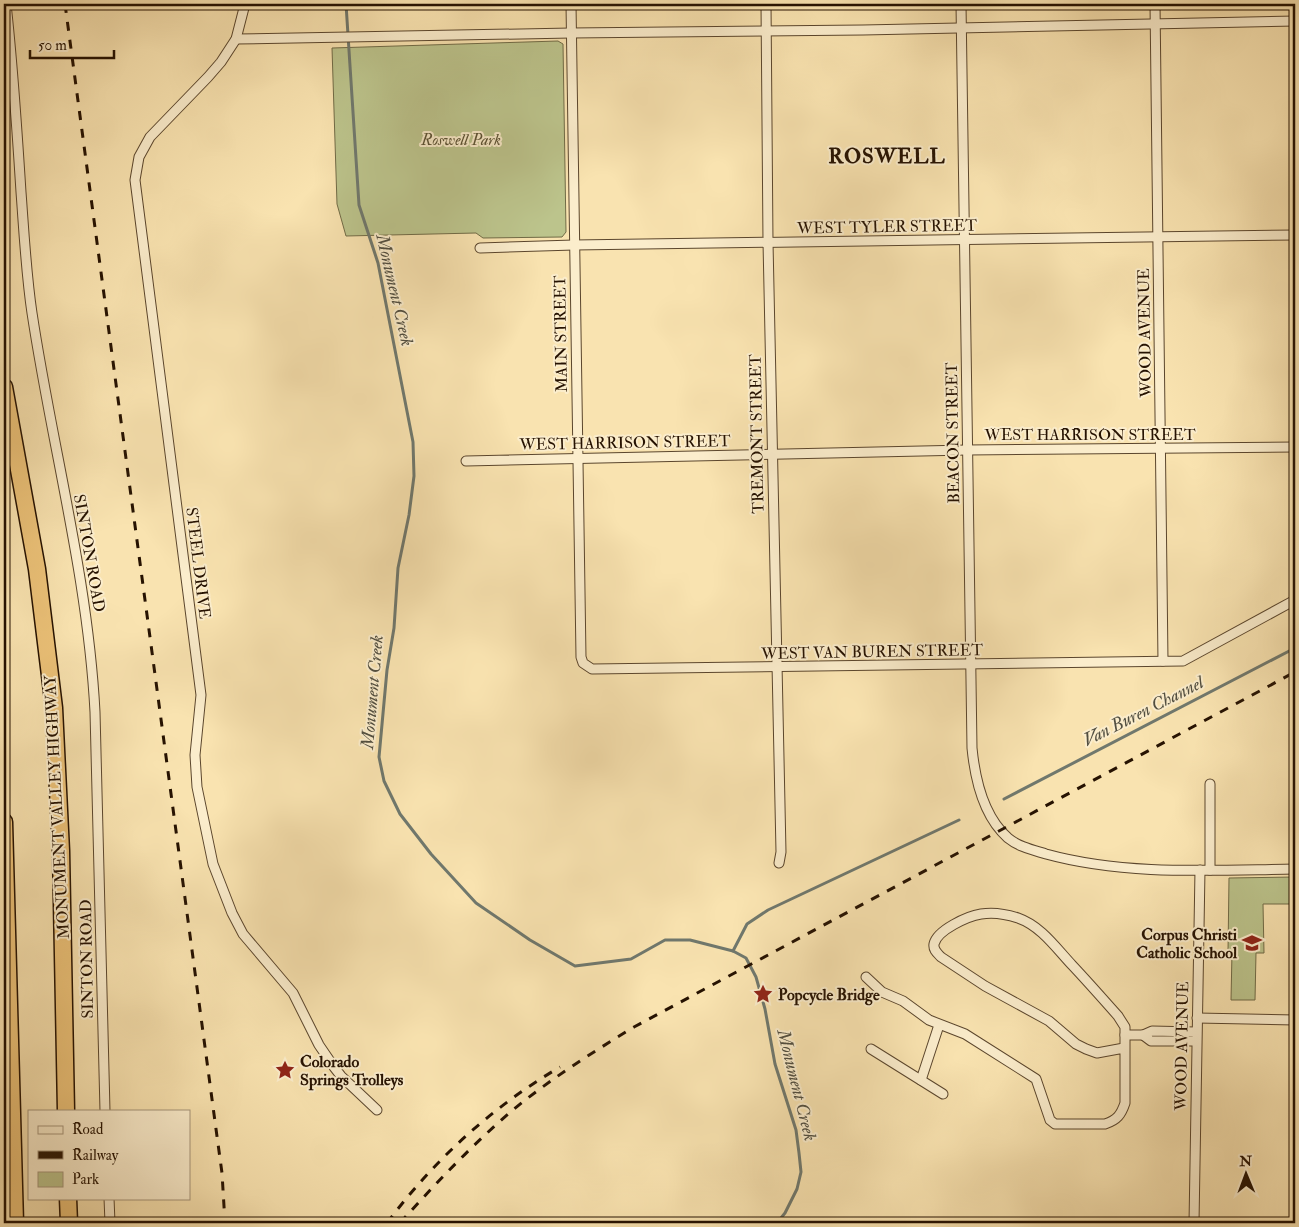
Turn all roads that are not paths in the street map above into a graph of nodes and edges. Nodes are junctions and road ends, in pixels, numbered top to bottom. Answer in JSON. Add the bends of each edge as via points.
{"nodes":[{"id":1,"x":6,"y":4,"type":"edge"},
{"id":2,"x":245,"y":4,"type":"edge"},
{"id":3,"x":571,"y":4,"type":"edge"},
{"id":4,"x":766,"y":4,"type":"edge"},
{"id":5,"x":961,"y":4,"type":"edge"},
{"id":6,"x":1155,"y":4,"type":"edge"},
{"id":7,"x":1295,"y":21,"type":"edge"},
{"id":8,"x":1155,"y":24,"type":"junction"},
{"id":9,"x":961,"y":29,"type":"junction"},
{"id":10,"x":767,"y":31,"type":"junction"},
{"id":11,"x":571,"y":33,"type":"junction"},
{"id":12,"x":236,"y":39,"type":"junction"},
{"id":13,"x":1295,"y":235,"type":"edge"},
{"id":14,"x":1158,"y":236,"type":"junction"},
{"id":15,"x":965,"y":240,"type":"junction"},
{"id":16,"x":768,"y":242,"type":"junction"},
{"id":17,"x":574,"y":245,"type":"junction"},
{"id":18,"x":480,"y":248,"type":"dead end"},
{"id":19,"x":4,"y":387,"type":"edge"},
{"id":20,"x":1295,"y":448,"type":"edge"},
{"id":21,"x":1160,"y":449,"type":"junction"},
{"id":22,"x":967,"y":450,"type":"junction"},
{"id":23,"x":771,"y":454,"type":"junction"},
{"id":24,"x":577,"y":458,"type":"junction"},
{"id":25,"x":466,"y":461,"type":"dead end"},
{"id":26,"x":1295,"y":600,"type":"edge"},
{"id":27,"x":1163,"y":661,"type":"junction"},
{"id":28,"x":583,"y":663,"type":"joint"},
{"id":29,"x":971,"y":665,"type":"junction"},
{"id":30,"x":776,"y":667,"type":"junction"},
{"id":31,"x":1210,"y":784,"type":"dead end"},
{"id":32,"x":4,"y":822,"type":"edge"},
{"id":33,"x":778,"y":863,"type":"dead end"},
{"id":34,"x":1295,"y":869,"type":"edge"},
{"id":35,"x":1200,"y":870,"type":"junction"},
{"id":36,"x":1210,"y":870,"type":"junction"},
{"id":37,"x":866,"y":977,"type":"dead end"},
{"id":38,"x":1196,"y":1018,"type":"junction"},
{"id":39,"x":1295,"y":1020,"type":"edge"},
{"id":40,"x":939,"y":1025,"type":"junction"},
{"id":41,"x":1124,"y":1034,"type":"junction"},
{"id":42,"x":1196,"y":1036,"type":"junction"},
{"id":43,"x":1124,"y":1048,"type":"junction"},
{"id":44,"x":871,"y":1049,"type":"dead end"},
{"id":45,"x":921,"y":1080,"type":"junction"},
{"id":46,"x":943,"y":1094,"type":"dead end"},
{"id":47,"x":66,"y":1110,"type":"edge"},
{"id":48,"x":105,"y":1110,"type":"edge"},
{"id":49,"x":377,"y":1110,"type":"dead end"},
{"id":50,"x":68,"y":1200,"type":"edge"},
{"id":51,"x":109,"y":1200,"type":"edge"},
{"id":52,"x":15,"y":1223,"type":"edge"},
{"id":53,"x":69,"y":1223,"type":"edge"},
{"id":54,"x":110,"y":1223,"type":"edge"},
{"id":55,"x":1194,"y":1223,"type":"edge"}],
"edges":[{"from":1,"to":48,"type":"street","name":"SINTON ROAD","via":[[29,290],[76,555],[92,668]]},
{"from":2,"to":12,"type":"street","name":"STEEL DRIVE"},
{"from":3,"to":11,"type":"street","name":"MAIN STREET"},
{"from":4,"to":10,"type":"street","name":"TREMONT STREET"},
{"from":5,"to":9,"type":"street","name":"BEACON STREET"},
{"from":6,"to":8,"type":"street","name":"WOOD AVENUE"},
{"from":7,"to":8,"type":"street"},
{"from":8,"to":9,"type":"street"},
{"from":8,"to":14,"type":"street","name":"WOOD AVENUE"},
{"from":9,"to":10,"type":"street"},
{"from":9,"to":15,"type":"street","name":"BEACON STREET"},
{"from":10,"to":11,"type":"street"},
{"from":10,"to":16,"type":"street","name":"TREMONT STREET"},
{"from":11,"to":12,"type":"street"},
{"from":11,"to":17,"type":"street","name":"MAIN STREET"},
{"from":12,"to":49,"type":"street","name":"STEEL DRIVE","via":[[208,77],[150,137],[139,158],[135,180],[201,695],[195,755],[197,786],[213,864],[243,934],[293,993],[334,1067]]},
{"from":13,"to":14,"type":"street","name":"WEST TYLER STREET"},
{"from":14,"to":15,"type":"street","name":"WEST TYLER STREET"},
{"from":14,"to":21,"type":"street","name":"WOOD AVENUE"},
{"from":15,"to":16,"type":"street","name":"WEST TYLER STREET"},
{"from":15,"to":22,"type":"street","name":"BEACON STREET"},
{"from":16,"to":17,"type":"street","name":"WEST TYLER STREET"},
{"from":16,"to":23,"type":"street","name":"TREMONT STREET"},
{"from":17,"to":18,"type":"street","name":"WEST TYLER STREET"},
{"from":17,"to":24,"type":"street","name":"MAIN STREET"},
{"from":19,"to":47,"type":"highway","name":"MONUMENT VALLEY HIGHWAY","via":[[38,577],[54,708],[61,851]]},
{"from":20,"to":21,"type":"street","name":"WEST HARRISON STREET"},
{"from":21,"to":22,"type":"street","name":"WEST HARRISON STREET"},
{"from":21,"to":27,"type":"street","name":"WOOD AVENUE"},
{"from":22,"to":23,"type":"street","name":"WEST HARRISON STREET"},
{"from":22,"to":29,"type":"street","name":"BEACON STREET"},
{"from":23,"to":24,"type":"street","name":"WEST HARRISON STREET"},
{"from":23,"to":30,"type":"street","name":"TREMONT STREET"},
{"from":24,"to":25,"type":"street","name":"WEST HARRISON STREET"},
{"from":24,"to":28,"type":"street","name":"MAIN STREET"},
{"from":26,"to":27,"type":"street","name":"WEST VAN BUREN STREET","via":[[1183,661]]},
{"from":27,"to":29,"type":"street","name":"WEST VAN BUREN STREET"},
{"from":28,"to":30,"type":"street","name":"WEST VAN BUREN STREET","via":[[592,669]]},
{"from":29,"to":30,"type":"street","name":"WEST VAN BUREN STREET"},
{"from":29,"to":35,"type":"street","name":"BEACON STREET","via":[[972,748],[977,781],[994,820],[1008,838],[1020,846],[1100,865]]},
{"from":30,"to":33,"type":"street","name":"TREMONT STREET","via":[[781,852]]},
{"from":31,"to":36,"type":"street"},
{"from":32,"to":52,"type":"highway"},
{"from":34,"to":36,"type":"street"},
{"from":35,"to":36,"type":"street"},
{"from":35,"to":38,"type":"street","name":"WOOD AVENUE"},
{"from":37,"to":40,"type":"street","via":[[882,992],[903,1001]]},
{"from":38,"to":39,"type":"street"},
{"from":38,"to":42,"type":"street","name":"WOOD AVENUE"},
{"from":40,"to":43,"type":"street","via":[[965,1034],[1036,1079],[1050,1120],[1055,1124],[1105,1124],[1117,1118],[1125,1103]]},
{"from":40,"to":45,"type":"street"},
{"from":41,"to":42,"type":"street","via":[[1143,1035],[1151,1041]]},
{"from":41,"to":43,"type":"street"},
{"from":41,"to":43,"type":"street","via":[[1118,1016],[1044,933],[1020,918],[995,914],[973,916],[937,938],[935,950],[941,956],[985,986],[1049,1021],[1076,1044],[1097,1053]]},
{"from":42,"to":55,"type":"street","name":"WOOD AVENUE"},
{"from":44,"to":45,"type":"street"},
{"from":45,"to":46,"type":"street"},
{"from":50,"to":53,"type":"highway"},
{"from":51,"to":54,"type":"street"}]}
